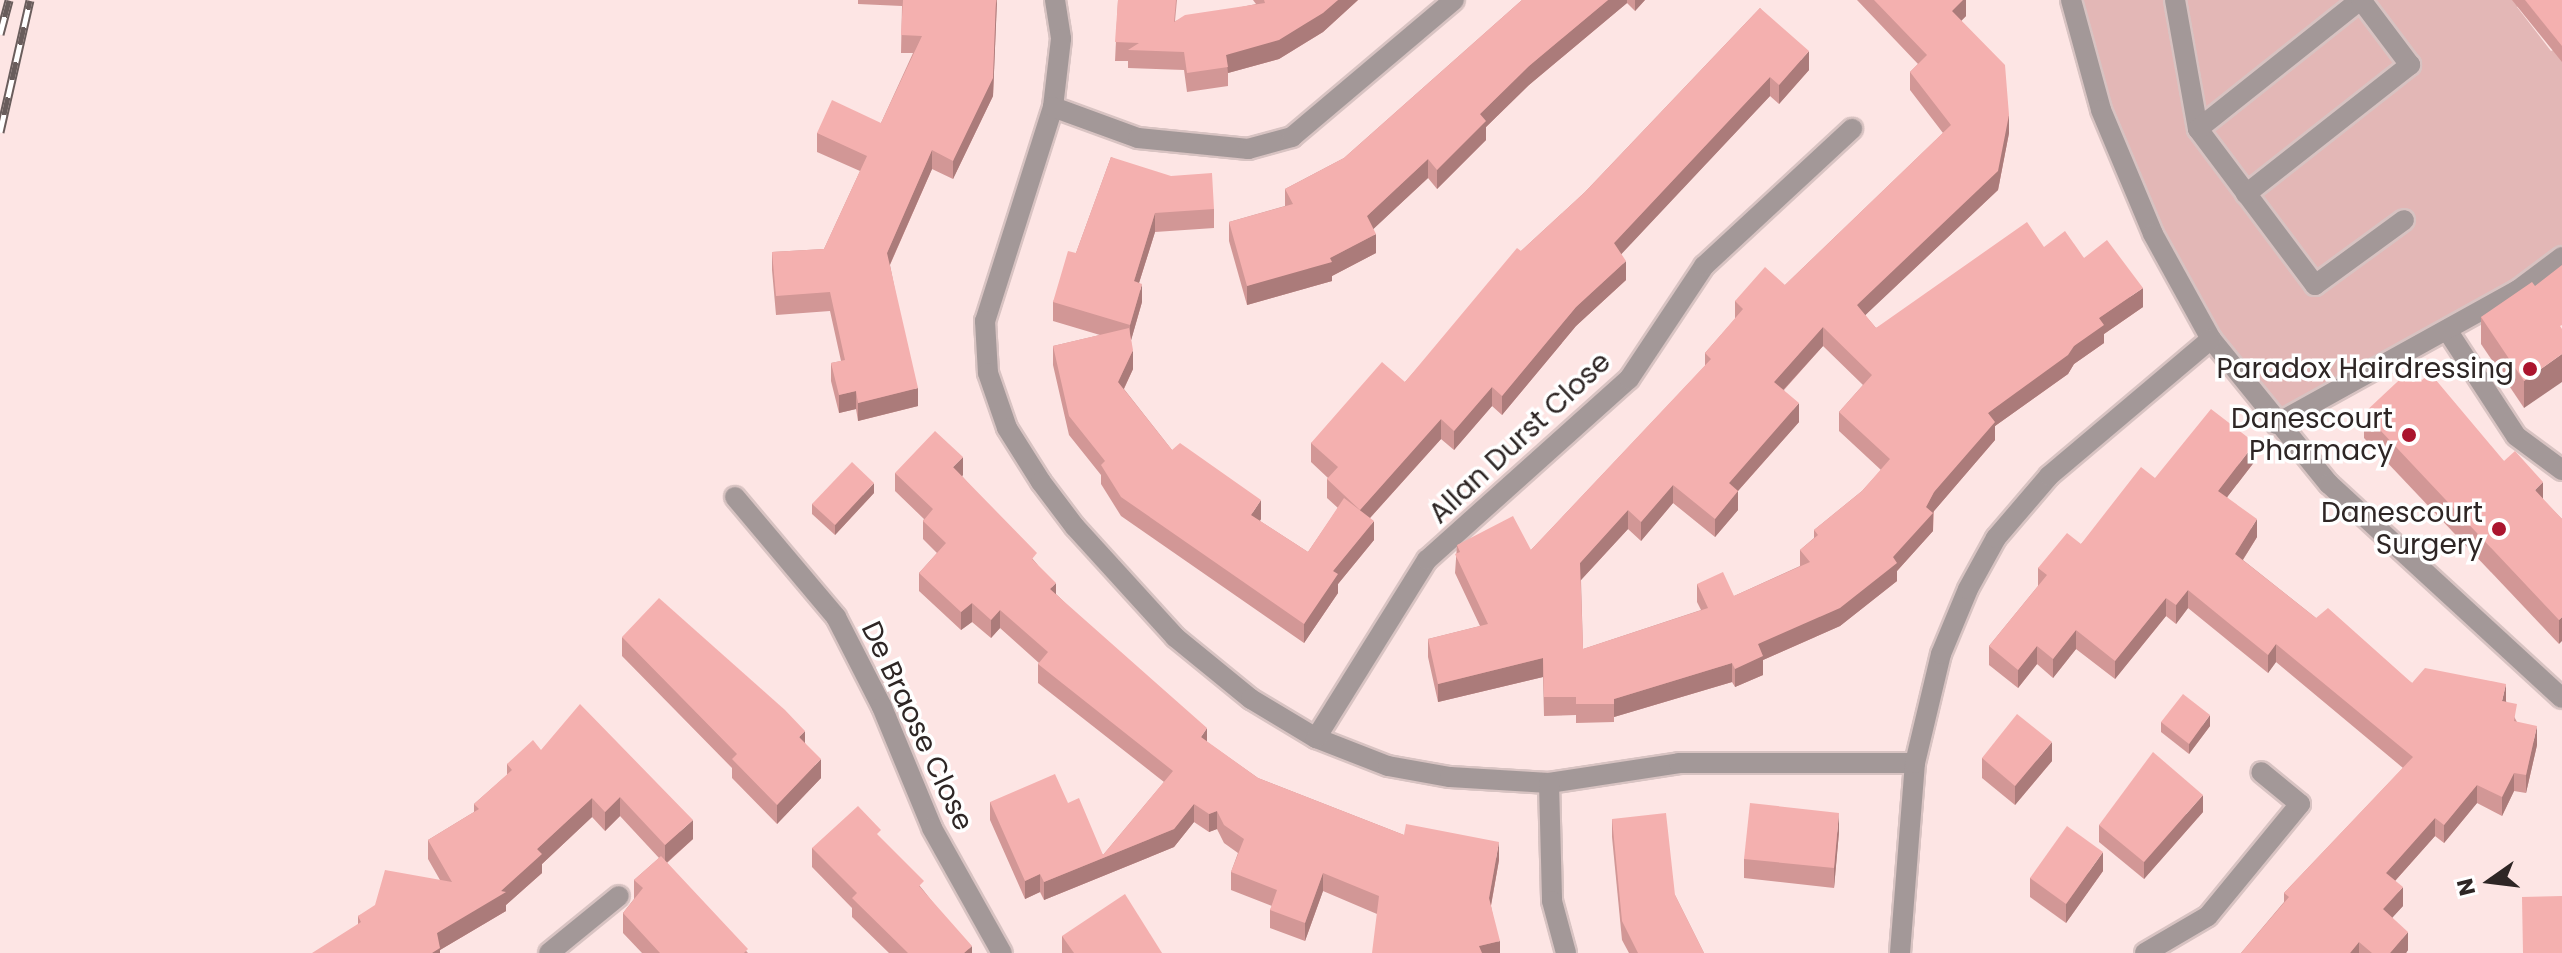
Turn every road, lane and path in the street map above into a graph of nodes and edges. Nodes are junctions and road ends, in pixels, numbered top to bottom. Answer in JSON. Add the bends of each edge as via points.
{"nodes":[{"id":1,"x":1055,"y":0,"type":"edge"},
{"id":2,"x":1454,"y":0,"type":"edge"},
{"id":3,"x":2071,"y":0,"type":"edge"},
{"id":4,"x":2175,"y":0,"type":"edge"},
{"id":5,"x":2361,"y":0,"type":"edge"},
{"id":6,"x":1053,"y":107,"type":"junction"},
{"id":7,"x":1852,"y":129,"type":"dead end"},
{"id":8,"x":2198,"y":129,"type":"junction"},
{"id":9,"x":2246,"y":194,"type":"junction"},
{"id":10,"x":2404,"y":220,"type":"dead end"},
{"id":11,"x":2562,"y":257,"type":"edge"},
{"id":12,"x":2447,"y":330,"type":"junction"},
{"id":13,"x":2211,"y":339,"type":"junction"},
{"id":14,"x":2276,"y":424,"type":"junction"},
{"id":15,"x":2562,"y":470,"type":"edge"},
{"id":16,"x":735,"y":497,"type":"dead end"},
{"id":17,"x":2562,"y":698,"type":"edge"},
{"id":18,"x":1316,"y":738,"type":"junction"},
{"id":19,"x":1915,"y":763,"type":"junction"},
{"id":20,"x":2261,"y":772,"type":"dead end"},
{"id":21,"x":1549,"y":783,"type":"junction"},
{"id":22,"x":619,"y":896,"type":"dead end"},
{"id":23,"x":549,"y":953,"type":"edge"},
{"id":24,"x":1002,"y":953,"type":"edge"},
{"id":25,"x":1566,"y":953,"type":"edge"},
{"id":26,"x":1900,"y":953,"type":"edge"},
{"id":27,"x":2145,"y":953,"type":"edge"}],
"edges":[{"from":1,"to":6,"type":"street","via":[[1061,39]]},
{"from":2,"to":6,"type":"street","via":[[1292,137],[1248,149],[1138,138]]},
{"from":3,"to":13,"type":"street","via":[[2101,110],[2153,234]]},
{"from":4,"to":8,"type":"street"},
{"from":5,"to":8,"type":"street"},
{"from":5,"to":9,"type":"street","via":[[2410,65]]},
{"from":6,"to":18,"type":"street","via":[[985,321],[988,373],[1007,428],[1075,527],[1175,637],[1251,699]]},
{"from":7,"to":18,"type":"street","name":"Allan Durst Close","via":[[1704,266],[1629,379],[1427,560]]},
{"from":8,"to":9,"type":"street"},
{"from":9,"to":10,"type":"street","via":[[2315,285]]},
{"from":11,"to":12,"type":"street","via":[[2518,290]]},
{"from":12,"to":14,"type":"street"},
{"from":12,"to":15,"type":"street","via":[[2516,436]]},
{"from":13,"to":14,"type":"street"},
{"from":13,"to":19,"type":"street","via":[[2049,476],[1996,538],[1941,654]]},
{"from":14,"to":17,"type":"street","via":[[2329,484]]},
{"from":16,"to":24,"type":"street","name":"De Braose Close","via":[[836,617],[882,707],[932,828]]},
{"from":18,"to":21,"type":"street","via":[[1388,766],[1450,777]]},
{"from":19,"to":21,"type":"street","via":[[1679,763]]},
{"from":19,"to":26,"type":"street"},
{"from":20,"to":27,"type":"street","via":[[2300,804],[2208,916]]},
{"from":21,"to":25,"type":"street","via":[[1552,901]]},
{"from":22,"to":23,"type":"street"}]}
